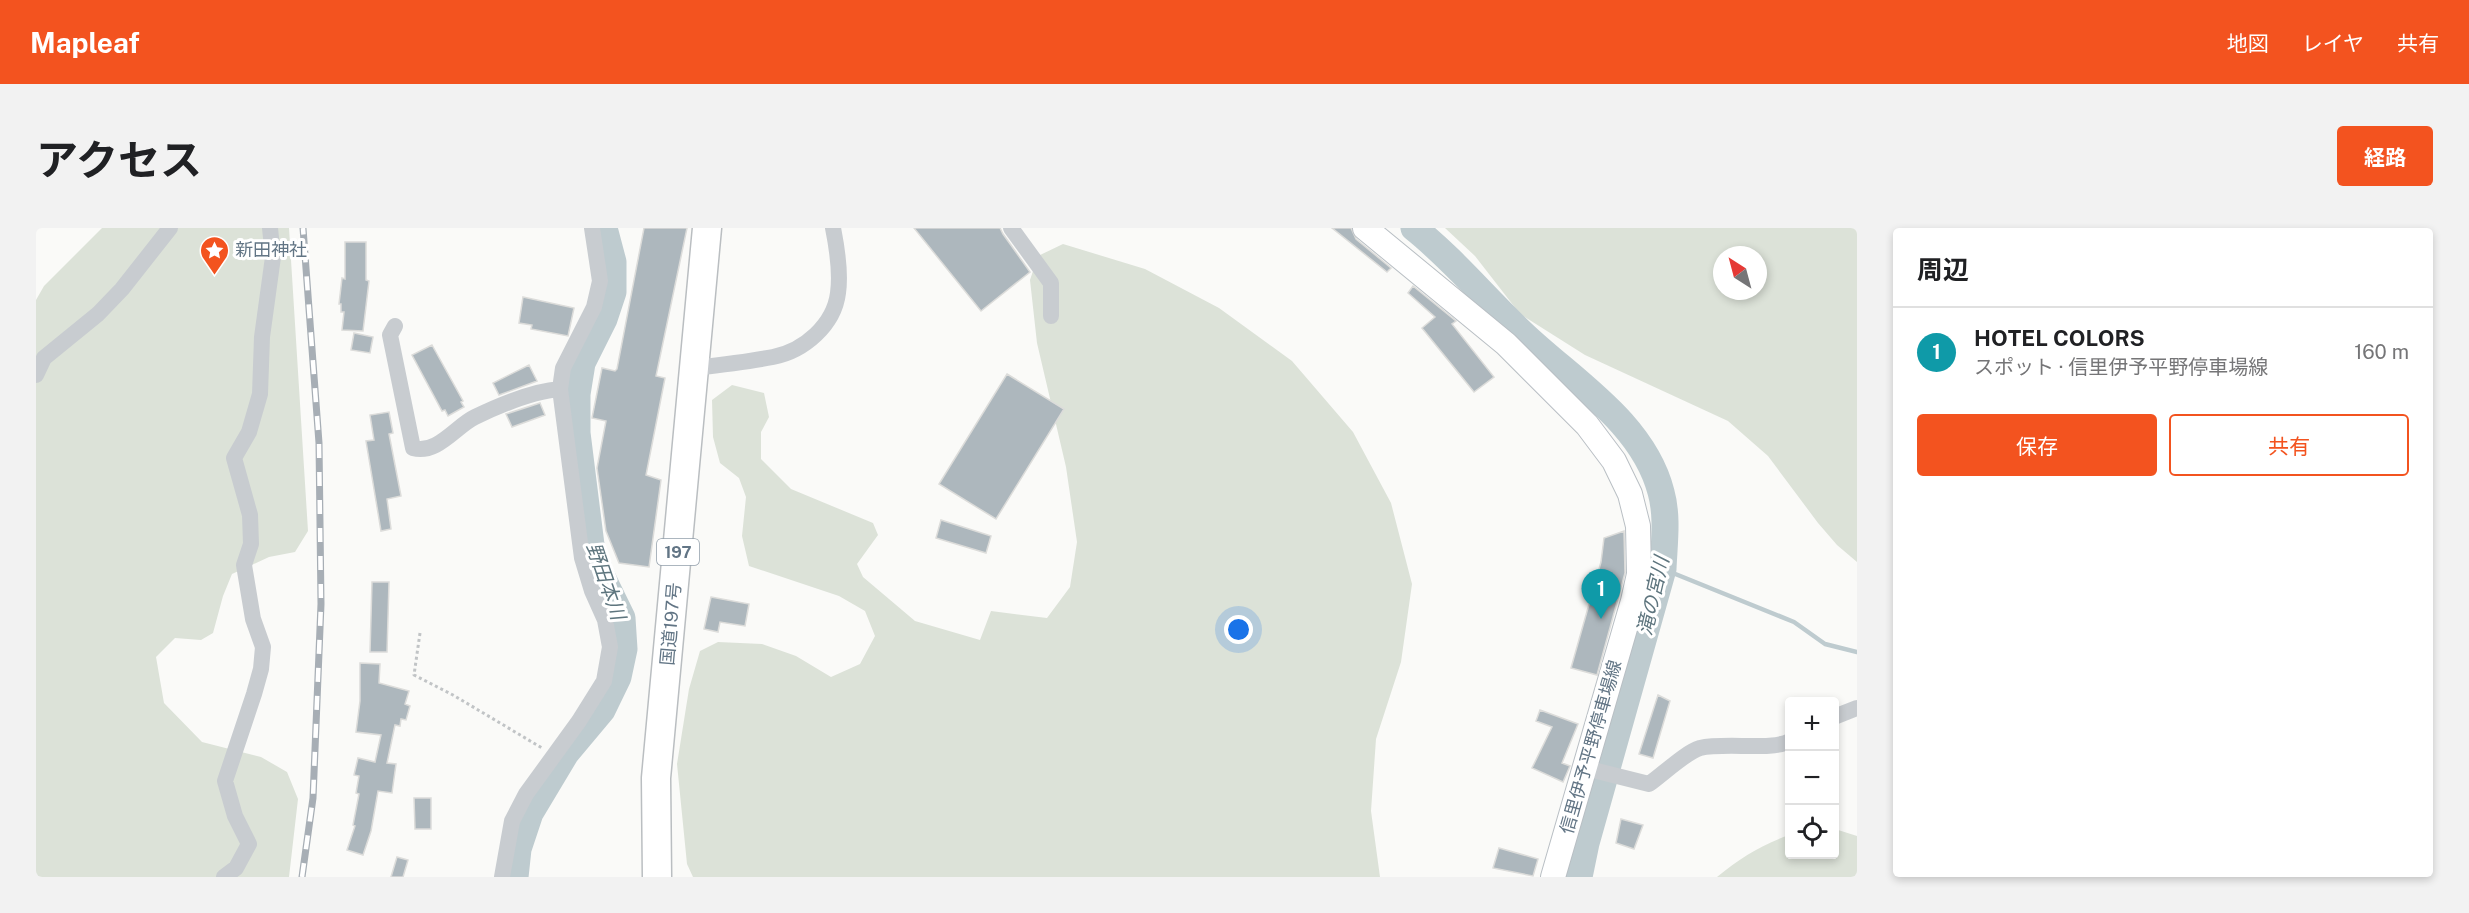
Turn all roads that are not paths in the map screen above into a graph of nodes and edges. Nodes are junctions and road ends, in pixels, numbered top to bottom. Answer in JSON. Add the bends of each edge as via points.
{"nodes":[{"id":1,"x":170,"y":228,"type":"edge"},
{"id":2,"x":270,"y":228,"type":"edge"},
{"id":3,"x":592,"y":228,"type":"edge"},
{"id":4,"x":707,"y":228,"type":"edge"},
{"id":5,"x":833,"y":228,"type":"edge"},
{"id":6,"x":1011,"y":228,"type":"edge"},
{"id":7,"x":1365,"y":228,"type":"edge"},
{"id":8,"x":1051,"y":316,"type":"dead end"},
{"id":9,"x":395,"y":326,"type":"dead end"},
{"id":10,"x":695,"y":368,"type":"junction"},
{"id":11,"x":36,"y":375,"type":"edge"},
{"id":12,"x":560,"y":389,"type":"junction"},
{"id":13,"x":1857,"y":708,"type":"edge"},
{"id":14,"x":1839,"y":715,"type":"edge"},
{"id":15,"x":1785,"y":743,"type":"edge"},
{"id":16,"x":1589,"y":769,"type":"junction"},
{"id":17,"x":224,"y":877,"type":"edge"},
{"id":18,"x":502,"y":877,"type":"edge"},
{"id":19,"x":657,"y":877,"type":"edge"},
{"id":20,"x":1553,"y":877,"type":"edge"}],
"edges":[{"from":1,"to":11,"type":"street","via":[[122,289],[45,358]]},
{"from":2,"to":17,"type":"street","via":[[273,257],[262,337],[260,394],[249,432],[234,458],[250,515],[251,544],[244,565],[263,646],[254,694],[225,781],[235,816],[249,844],[236,868]]},
{"from":3,"to":12,"type":"street","via":[[600,281],[594,307],[563,368]]},
{"from":4,"to":10,"type":"highway","name":"国道197号","number":"197"},
{"from":5,"to":10,"type":"street","via":[[838,251],[838,293],[831,316],[816,335],[797,349],[775,357]]},
{"from":6,"to":8,"type":"street","via":[[1051,283]]},
{"from":7,"to":16,"type":"main road","name":"信里伊予平野停車場線","via":[[1506,344],[1587,425],[1614,461],[1630,494],[1638,526],[1639,573]]},
{"from":9,"to":12,"type":"street","via":[[390,335],[417,449],[433,446],[472,418],[547,390]]},
{"from":10,"to":19,"type":"highway","name":"国道197号","number":"197","via":[[657,778]]},
{"from":12,"to":18,"type":"street","via":[[582,558],[605,620],[610,647],[604,681],[526,794],[512,821]]},
{"from":13,"to":14,"type":"street"},
{"from":15,"to":16,"type":"street","via":[[1698,749],[1649,784]]},
{"from":16,"to":20,"type":"main road","name":"信里伊予平野停車場線"}]}
